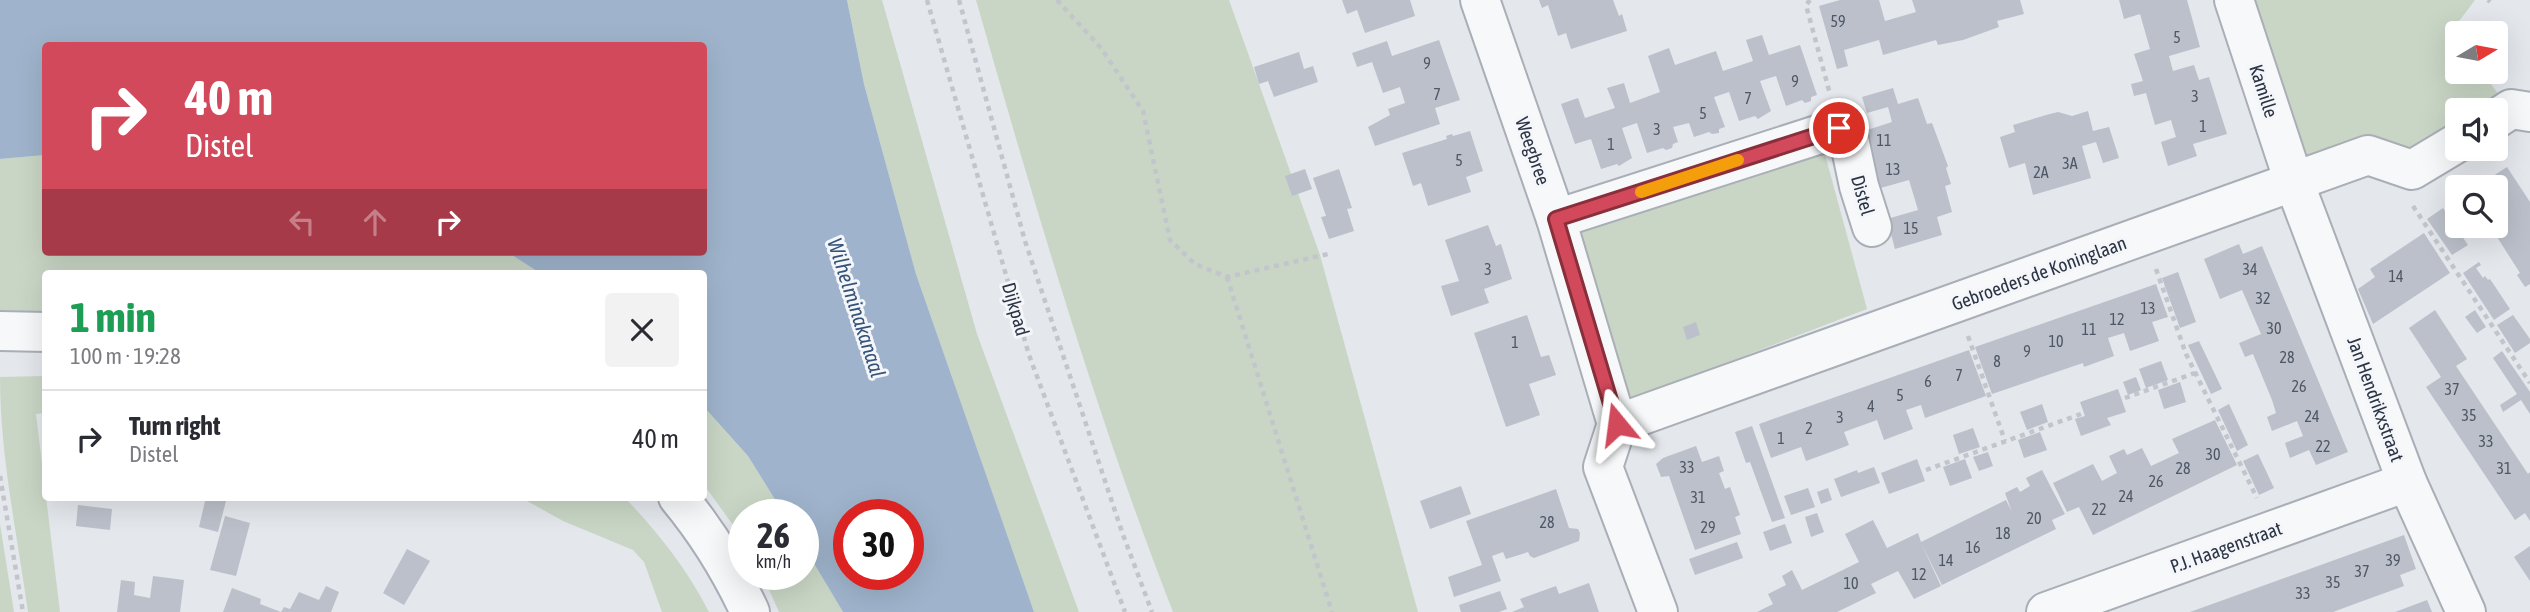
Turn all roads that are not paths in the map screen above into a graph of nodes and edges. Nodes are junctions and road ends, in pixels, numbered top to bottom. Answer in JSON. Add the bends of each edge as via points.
{"nodes":[{"id":1,"x":1480,"y":0,"type":"edge"},
{"id":2,"x":2234,"y":0,"type":"edge"},
{"id":3,"x":2508,"y":111,"type":"edge"},
{"id":4,"x":2530,"y":112,"type":"edge"},
{"id":5,"x":2445,"y":150,"type":"edge"},
{"id":6,"x":2294,"y":182,"type":"junction"},
{"id":7,"x":1556,"y":219,"type":"junction"},
{"id":8,"x":1872,"y":227,"type":"dead end"},
{"id":9,"x":0,"y":331,"type":"edge"},
{"id":10,"x":42,"y":332,"type":"edge"},
{"id":11,"x":1617,"y":424,"type":"junction"},
{"id":12,"x":2407,"y":482,"type":"junction"},
{"id":13,"x":681,"y":501,"type":"edge"},
{"id":14,"x":750,"y":612,"type":"edge"},
{"id":15,"x":1658,"y":612,"type":"edge"},
{"id":16,"x":2046,"y":612,"type":"edge"},
{"id":17,"x":2466,"y":612,"type":"edge"}],
"edges":[{"from":1,"to":7,"type":"street","name":"Weegbree"},
{"from":2,"to":6,"type":"street","name":"Kamille"},
{"from":3,"to":4,"type":"street"},
{"from":5,"to":6,"type":"street","name":"Gebroeders de Koninglaan","via":[[2412,170],[2368,155]]},
{"from":6,"to":11,"type":"street","name":"Gebroeders de Koninglaan"},
{"from":6,"to":12,"type":"street","name":"Jan Hendrikxstraat"},
{"from":7,"to":8,"type":"street","name":"Distel","via":[[1839,128],[1849,139]]},
{"from":7,"to":11,"type":"street","name":"Weegbree"},
{"from":9,"to":10,"type":"street"},
{"from":11,"to":15,"type":"street","via":[[1603,467]]},
{"from":12,"to":16,"type":"street","name":"P.J. Haagenstraat"},
{"from":12,"to":17,"type":"street","name":"Jan Hendrikxstraat"},
{"from":13,"to":14,"type":"street","via":[[733,577]]}]}
